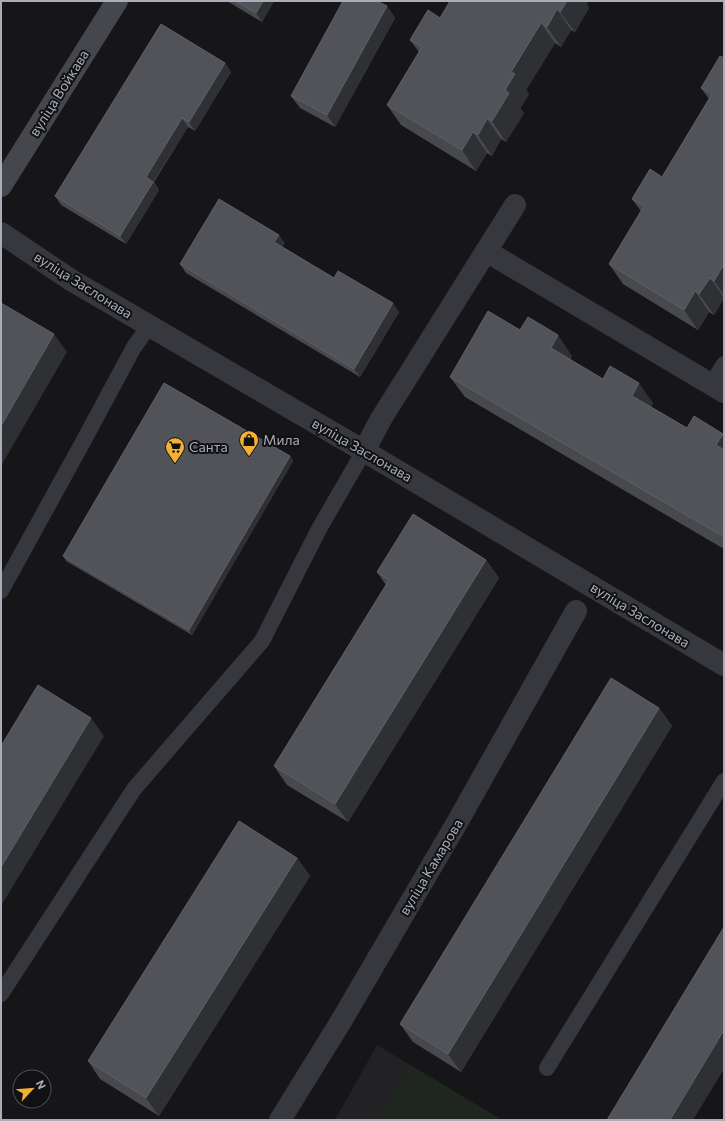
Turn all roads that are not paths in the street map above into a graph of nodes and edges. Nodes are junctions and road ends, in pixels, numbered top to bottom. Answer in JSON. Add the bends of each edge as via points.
{"nodes":[{"id":1,"x":117,"y":1,"type":"edge"},
{"id":2,"x":1,"y":186,"type":"edge"},
{"id":3,"x":515,"y":205,"type":"dead end"},
{"id":4,"x":1,"y":233,"type":"edge"},
{"id":5,"x":486,"y":250,"type":"junction"},
{"id":6,"x":149,"y":326,"type":"junction"},
{"id":7,"x":724,"y":364,"type":"edge"},
{"id":8,"x":718,"y":389,"type":"edge"},
{"id":9,"x":364,"y":451,"type":"junction"},
{"id":10,"x":1,"y":591,"type":"edge"},
{"id":11,"x":576,"y":611,"type":"dead end"},
{"id":12,"x":724,"y":665,"type":"edge"},
{"id":13,"x":724,"y":781,"type":"edge"},
{"id":14,"x":1,"y":994,"type":"edge"},
{"id":15,"x":547,"y":1068,"type":"dead end"},
{"id":16,"x":280,"y":1120,"type":"edge"}],
"edges":[{"from":1,"to":2,"type":"main road","name":"вуліца Войкава"},
{"from":3,"to":5,"type":"street"},
{"from":4,"to":6,"type":"street","name":"вуліца Заслонава","via":[[71,280]]},
{"from":5,"to":8,"type":"street"},
{"from":5,"to":9,"type":"street","via":[[381,419]]},
{"from":6,"to":9,"type":"street","name":"вуліца Заслонава"},
{"from":6,"to":10,"type":"lane","via":[[134,347]]},
{"from":7,"to":8,"type":"lane"},
{"from":9,"to":12,"type":"street","name":"вуліца Заслонава"},
{"from":9,"to":14,"type":"lane","via":[[262,641],[134,789]]},
{"from":11,"to":16,"type":"street","name":"вуліца Камарова","via":[[454,828]]},
{"from":13,"to":15,"type":"lane"}]}
